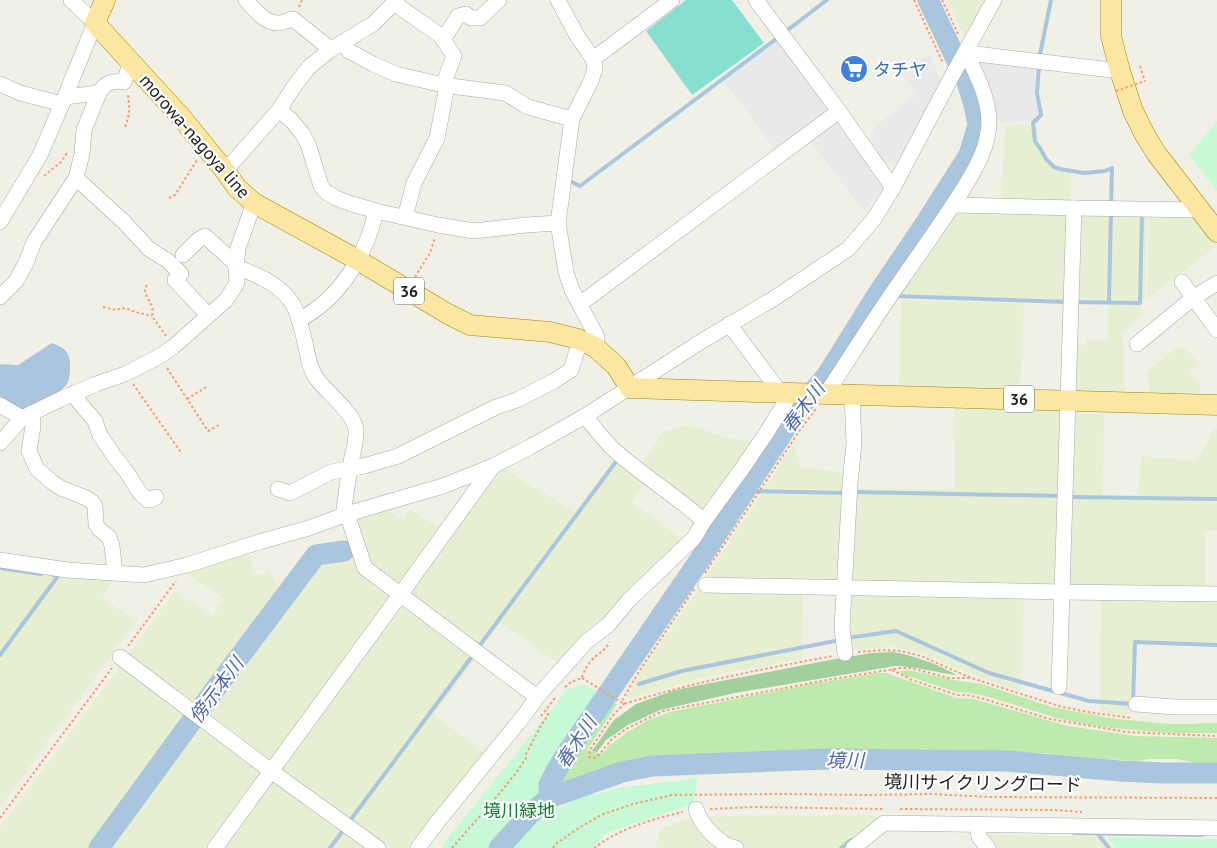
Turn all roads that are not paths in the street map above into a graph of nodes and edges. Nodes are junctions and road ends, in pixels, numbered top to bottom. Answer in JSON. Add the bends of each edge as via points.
{"nodes":[{"id":1,"x":71,"y":0,"type":"edge"},
{"id":2,"x":105,"y":0,"type":"edge"},
{"id":3,"x":246,"y":0,"type":"edge"},
{"id":4,"x":499,"y":0,"type":"edge"},
{"id":5,"x":558,"y":0,"type":"edge"},
{"id":6,"x":672,"y":0,"type":"edge"},
{"id":7,"x":756,"y":0,"type":"edge"},
{"id":8,"x":994,"y":0,"type":"edge"},
{"id":9,"x":1111,"y":0,"type":"edge"},
{"id":10,"x":395,"y":2,"type":"edge"},
{"id":11,"x":95,"y":23,"type":"junction"},
{"id":12,"x":443,"y":40,"type":"junction"},
{"id":13,"x":336,"y":46,"type":"junction"},
{"id":14,"x":968,"y":54,"type":"junction"},
{"id":15,"x":593,"y":59,"type":"junction"},
{"id":16,"x":131,"y":62,"type":"junction"},
{"id":17,"x":1120,"y":71,"type":"junction"},
{"id":18,"x":0,"y":84,"type":"edge"},
{"id":19,"x":445,"y":86,"type":"junction"},
{"id":20,"x":99,"y":92,"type":"junction"},
{"id":21,"x":64,"y":101,"type":"junction"},
{"id":22,"x":279,"y":110,"type":"junction"},
{"id":23,"x":839,"y":111,"type":"junction"},
{"id":24,"x":572,"y":119,"type":"junction"},
{"id":25,"x":225,"y":171,"type":"junction"},
{"id":26,"x":76,"y":178,"type":"junction"},
{"id":27,"x":893,"y":188,"type":"junction"},
{"id":28,"x":254,"y":203,"type":"junction"},
{"id":29,"x":953,"y":205,"type":"junction"},
{"id":30,"x":1074,"y":208,"type":"junction"},
{"id":31,"x":1200,"y":210,"type":"junction"},
{"id":32,"x":376,"y":211,"type":"junction"},
{"id":33,"x":405,"y":217,"type":"junction"},
{"id":34,"x":0,"y":222,"type":"edge"},
{"id":35,"x":558,"y":224,"type":"junction"},
{"id":36,"x":1217,"y":232,"type":"edge"},
{"id":37,"x":183,"y":255,"type":"dead end"},
{"id":38,"x":358,"y":260,"type":"junction"},
{"id":39,"x":236,"y":266,"type":"junction"},
{"id":40,"x":1182,"y":282,"type":"dead end"},
{"id":41,"x":1217,"y":283,"type":"edge"},
{"id":42,"x":0,"y":297,"type":"edge"},
{"id":43,"x":1193,"y":298,"type":"junction"},
{"id":44,"x":580,"y":304,"type":"junction"},
{"id":45,"x":208,"y":315,"type":"junction"},
{"id":46,"x":299,"y":320,"type":"junction"},
{"id":47,"x":730,"y":324,"type":"junction"},
{"id":48,"x":1217,"y":330,"type":"edge"},
{"id":49,"x":588,"y":344,"type":"junction"},
{"id":50,"x":1137,"y":344,"type":"dead end"},
{"id":51,"x":630,"y":388,"type":"junction"},
{"id":52,"x":74,"y":393,"type":"junction"},
{"id":53,"x":788,"y":393,"type":"junction"},
{"id":54,"x":823,"y":394,"type":"junction"},
{"id":55,"x":852,"y":394,"type":"junction"},
{"id":56,"x":1067,"y":400,"type":"junction"},
{"id":57,"x":0,"y":405,"type":"edge"},
{"id":58,"x":1217,"y":405,"type":"edge"},
{"id":59,"x":27,"y":416,"type":"junction"},
{"id":60,"x":585,"y":416,"type":"junction"},
{"id":61,"x":0,"y":443,"type":"edge"},
{"id":62,"x":493,"y":466,"type":"junction"},
{"id":63,"x":350,"y":468,"type":"junction"},
{"id":64,"x":278,"y":489,"type":"dead end"},
{"id":65,"x":156,"y":497,"type":"dead end"},
{"id":66,"x":347,"y":514,"type":"junction"},
{"id":67,"x":704,"y":521,"type":"junction"},
{"id":68,"x":0,"y":560,"type":"edge"},
{"id":69,"x":115,"y":573,"type":"junction"},
{"id":70,"x":706,"y":585,"type":"dead end"},
{"id":71,"x":845,"y":587,"type":"junction"},
{"id":72,"x":1063,"y":592,"type":"junction"},
{"id":73,"x":1217,"y":594,"type":"edge"},
{"id":74,"x":400,"y":595,"type":"junction"},
{"id":75,"x":844,"y":653,"type":"road end"},
{"id":76,"x":120,"y":657,"type":"road end"},
{"id":77,"x":1059,"y":687,"type":"dead end"},
{"id":78,"x":537,"y":697,"type":"junction"},
{"id":79,"x":1217,"y":707,"type":"edge"},
{"id":80,"x":1137,"y":711,"type":"road end"},
{"id":81,"x":271,"y":771,"type":"junction"},
{"id":82,"x":696,"y":809,"type":"dead end"},
{"id":83,"x":1124,"y":814,"type":"dead end"},
{"id":84,"x":977,"y":824,"type":"junction"},
{"id":85,"x":1171,"y":828,"type":"junction"},
{"id":86,"x":1217,"y":828,"type":"edge"},
{"id":87,"x":215,"y":848,"type":"edge"},
{"id":88,"x":378,"y":848,"type":"edge"},
{"id":89,"x":418,"y":848,"type":"edge"},
{"id":90,"x":736,"y":848,"type":"edge"},
{"id":91,"x":853,"y":848,"type":"edge"},
{"id":92,"x":988,"y":848,"type":"edge"}],
"edges":[{"from":1,"to":11,"type":"street"},
{"from":2,"to":11,"type":"main road"},
{"from":3,"to":13,"type":"street","via":[[267,21],[279,23],[293,19],[323,43]]},
{"from":4,"to":12,"type":"street","via":[[480,18],[466,14],[458,16]]},
{"from":5,"to":15,"type":"street"},
{"from":6,"to":15,"type":"street"},
{"from":7,"to":23,"type":"street"},
{"from":8,"to":14,"type":"street"},
{"from":9,"to":17,"type":"main road","via":[[1111,36]]},
{"from":10,"to":12,"type":"street"},
{"from":10,"to":13,"type":"street","via":[[372,24]]},
{"from":11,"to":16,"type":"main road","name":"morowa-nagoya line","number":"36"},
{"from":11,"to":21,"type":"street"},
{"from":12,"to":19,"type":"street","via":[[454,56]]},
{"from":13,"to":19,"type":"street","via":[[396,74]]},
{"from":13,"to":22,"type":"street","via":[[308,68]]},
{"from":14,"to":17,"type":"street"},
{"from":14,"to":27,"type":"street","via":[[952,77]]},
{"from":14,"to":29,"type":"street","via":[[987,102],[989,130],[981,157]]},
{"from":15,"to":24,"type":"street","via":[[595,68],[591,81]]},
{"from":16,"to":20,"type":"street","via":[[124,82],[116,81],[102,87]]},
{"from":16,"to":25,"type":"main road","name":"morowa-nagoya line","number":"36"},
{"from":17,"to":31,"type":"main road","via":[[1145,135]]},
{"from":18,"to":21,"type":"street","via":[[20,93]]},
{"from":19,"to":24,"type":"street","via":[[505,93],[528,107]]},
{"from":19,"to":33,"type":"street","via":[[437,138],[414,183]]},
{"from":20,"to":21,"type":"street"},
{"from":20,"to":26,"type":"street","via":[[84,130]]},
{"from":21,"to":34,"type":"street","via":[[40,154]]},
{"from":22,"to":25,"type":"street"},
{"from":22,"to":32,"type":"street","via":[[302,133],[319,182],[326,192],[349,204]]},
{"from":23,"to":27,"type":"street"},
{"from":23,"to":44,"type":"street"},
{"from":24,"to":35,"type":"street"},
{"from":25,"to":28,"type":"main road","name":"morowa-nagoya line","number":"36","via":[[237,188]]},
{"from":26,"to":42,"type":"street","via":[[34,242],[16,280]]},
{"from":26,"to":45,"type":"street","via":[[149,249],[181,274],[175,280]]},
{"from":27,"to":47,"type":"street","via":[[874,219],[848,248]]},
{"from":28,"to":38,"type":"main road","name":"morowa-nagoya line","number":"36"},
{"from":28,"to":39,"type":"street","via":[[238,248]]},
{"from":29,"to":30,"type":"street"},
{"from":29,"to":54,"type":"street"},
{"from":30,"to":31,"type":"street"},
{"from":30,"to":56,"type":"street"},
{"from":31,"to":36,"type":"main road"},
{"from":32,"to":33,"type":"street"},
{"from":32,"to":38,"type":"street","via":[[372,230]]},
{"from":33,"to":35,"type":"street","via":[[474,230]]},
{"from":35,"to":44,"type":"street","via":[[566,272]]},
{"from":37,"to":39,"type":"street","via":[[205,236]]},
{"from":38,"to":46,"type":"street","via":[[332,296]]},
{"from":38,"to":49,"type":"main road","name":"morowa-nagoya line","number":"36","via":[[470,325],[550,332]]},
{"from":39,"to":45,"type":"street","via":[[237,283],[226,300]]},
{"from":39,"to":46,"type":"street","via":[[278,287],[293,304]]},
{"from":40,"to":43,"type":"street"},
{"from":41,"to":43,"type":"street"},
{"from":43,"to":48,"type":"street"},
{"from":43,"to":50,"type":"street"},
{"from":44,"to":49,"type":"street","via":[[597,337],[597,342]]},
{"from":45,"to":52,"type":"street","via":[[160,356],[125,374]]},
{"from":46,"to":63,"type":"street","via":[[315,377],[351,417],[356,428]]},
{"from":47,"to":51,"type":"street"},
{"from":47,"to":53,"type":"street","via":[[777,388]]},
{"from":49,"to":51,"type":"main road","name":"morowa-nagoya line","number":"36","via":[[616,366]]},
{"from":49,"to":63,"type":"street","via":[[571,370],[554,381],[398,456]]},
{"from":51,"to":53,"type":"main road","number":"36"},
{"from":51,"to":60,"type":"street"},
{"from":52,"to":59,"type":"street"},
{"from":52,"to":65,"type":"street","via":[[140,493],[148,500]]},
{"from":53,"to":54,"type":"main road","number":"36"},
{"from":53,"to":67,"type":"street","via":[[758,446]]},
{"from":54,"to":55,"type":"main road","number":"36"},
{"from":55,"to":56,"type":"main road","number":"36"},
{"from":55,"to":71,"type":"street","via":[[854,443]]},
{"from":56,"to":58,"type":"main road","number":"36"},
{"from":56,"to":72,"type":"street"},
{"from":57,"to":59,"type":"street"},
{"from":59,"to":61,"type":"street"},
{"from":59,"to":69,"type":"street","via":[[33,426],[29,451],[36,468],[61,488],[92,502],[96,524],[112,546]]},
{"from":60,"to":62,"type":"street"},
{"from":60,"to":67,"type":"street","via":[[612,448]]},
{"from":62,"to":66,"type":"street","via":[[442,486]]},
{"from":62,"to":74,"type":"street"},
{"from":63,"to":64,"type":"street","via":[[331,472],[290,493]]},
{"from":63,"to":66,"type":"street","via":[[344,508]]},
{"from":66,"to":69,"type":"street","via":[[188,565],[144,575]]},
{"from":66,"to":74,"type":"street","via":[[365,568]]},
{"from":67,"to":78,"type":"street","via":[[694,538],[635,594],[608,625],[586,642]]},
{"from":68,"to":69,"type":"street"},
{"from":70,"to":71,"type":"street"},
{"from":71,"to":72,"type":"street"},
{"from":71,"to":75,"type":"street"},
{"from":72,"to":73,"type":"street"},
{"from":72,"to":77,"type":"street"},
{"from":74,"to":78,"type":"street"},
{"from":74,"to":81,"type":"street"},
{"from":76,"to":81,"type":"street"},
{"from":78,"to":89,"type":"street"},
{"from":79,"to":80,"type":"street"},
{"from":81,"to":87,"type":"street"},
{"from":81,"to":88,"type":"street"},
{"from":82,"to":90,"type":"street","via":[[703,824],[721,842]]},
{"from":83,"to":85,"type":"street"},
{"from":84,"to":85,"type":"street"},
{"from":84,"to":91,"type":"street","via":[[884,823]]},
{"from":84,"to":92,"type":"street","via":[[979,837]]},
{"from":85,"to":86,"type":"street"}]}
